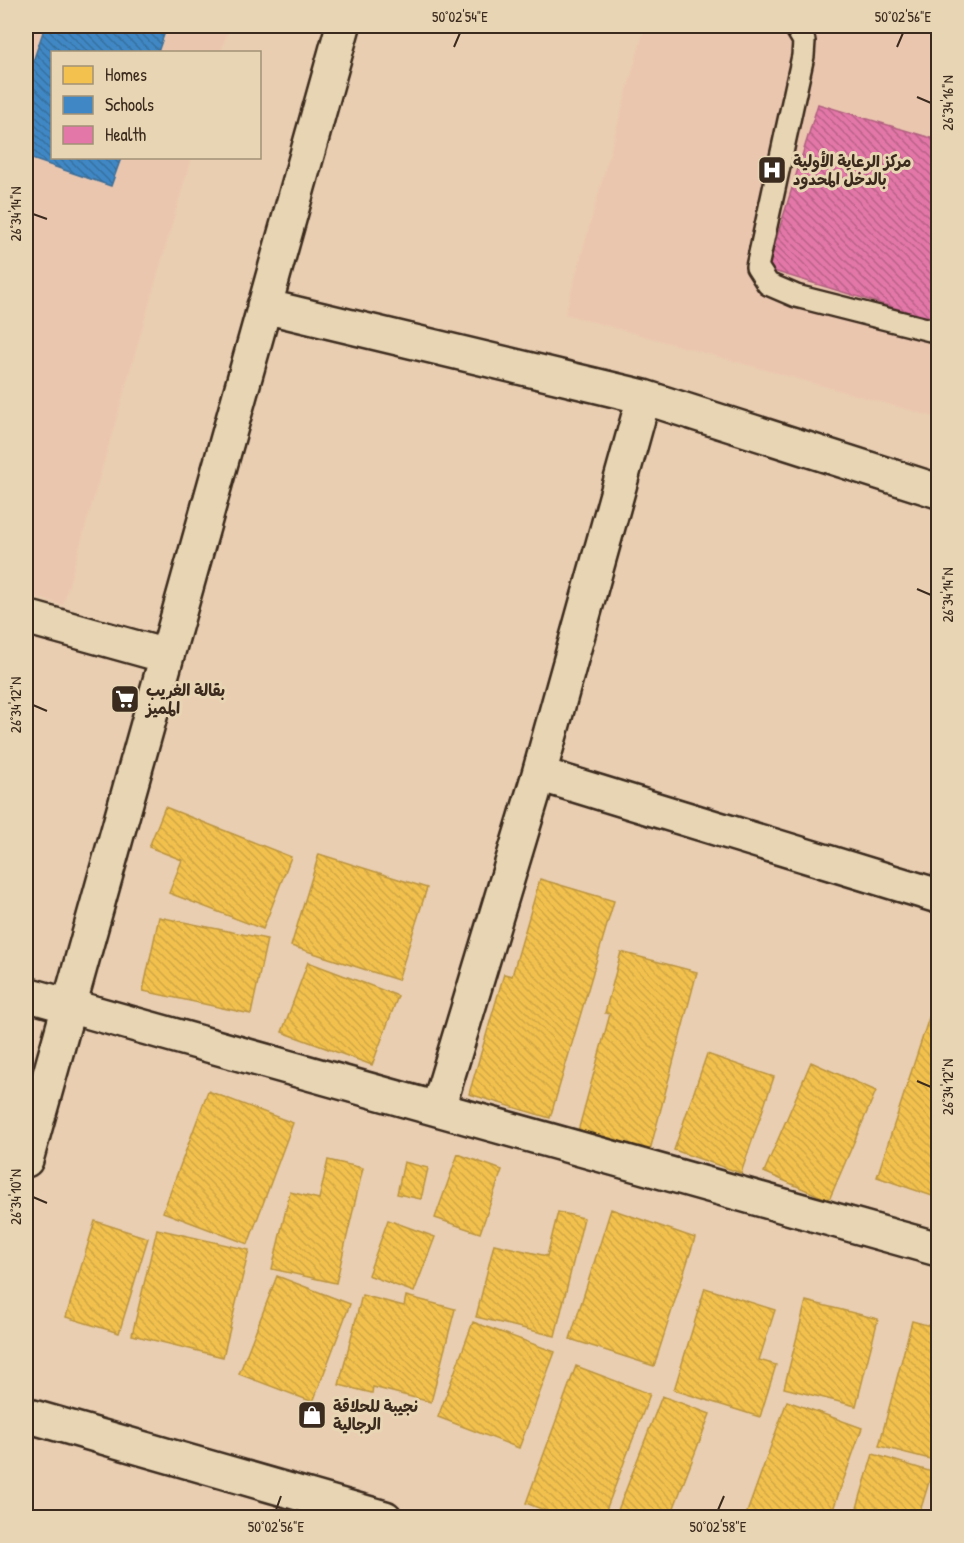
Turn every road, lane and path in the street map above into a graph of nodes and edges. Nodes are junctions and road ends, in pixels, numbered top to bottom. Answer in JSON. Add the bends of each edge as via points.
{"nodes":[{"id":1,"x":343,"y":26,"type":"edge"},
{"id":2,"x":795,"y":26,"type":"edge"},
{"id":3,"x":264,"y":306,"type":"junction"},
{"id":4,"x":939,"y":332,"type":"edge"},
{"id":5,"x":644,"y":397,"type":"junction"},
{"id":6,"x":939,"y":491,"type":"edge"},
{"id":7,"x":26,"y":617,"type":"edge"},
{"id":8,"x":166,"y":656,"type":"junction"},
{"id":9,"x":539,"y":774,"type":"junction"},
{"id":10,"x":939,"y":896,"type":"edge"},
{"id":11,"x":26,"y":994,"type":"edge"},
{"id":12,"x":68,"y":1005,"type":"junction"},
{"id":13,"x":438,"y":1108,"type":"junction"},
{"id":14,"x":26,"y":1160,"type":"edge"},
{"id":15,"x":939,"y":1249,"type":"edge"},
{"id":16,"x":26,"y":1415,"type":"edge"},
{"id":17,"x":385,"y":1518,"type":"edge"}],
"edges":[{"from":1,"to":3,"type":"street"},
{"from":2,"to":4,"type":"lane","via":[[804,41],[803,56],[757,267],[768,284],[796,296]]},
{"from":3,"to":5,"type":"street"},
{"from":3,"to":8,"type":"street"},
{"from":5,"to":6,"type":"street"},
{"from":5,"to":9,"type":"street"},
{"from":7,"to":8,"type":"street"},
{"from":8,"to":12,"type":"street"},
{"from":9,"to":10,"type":"street"},
{"from":9,"to":13,"type":"street"},
{"from":11,"to":12,"type":"street"},
{"from":12,"to":13,"type":"street"},
{"from":12,"to":14,"type":"street"},
{"from":13,"to":15,"type":"street"},
{"from":16,"to":17,"type":"street"}]}
